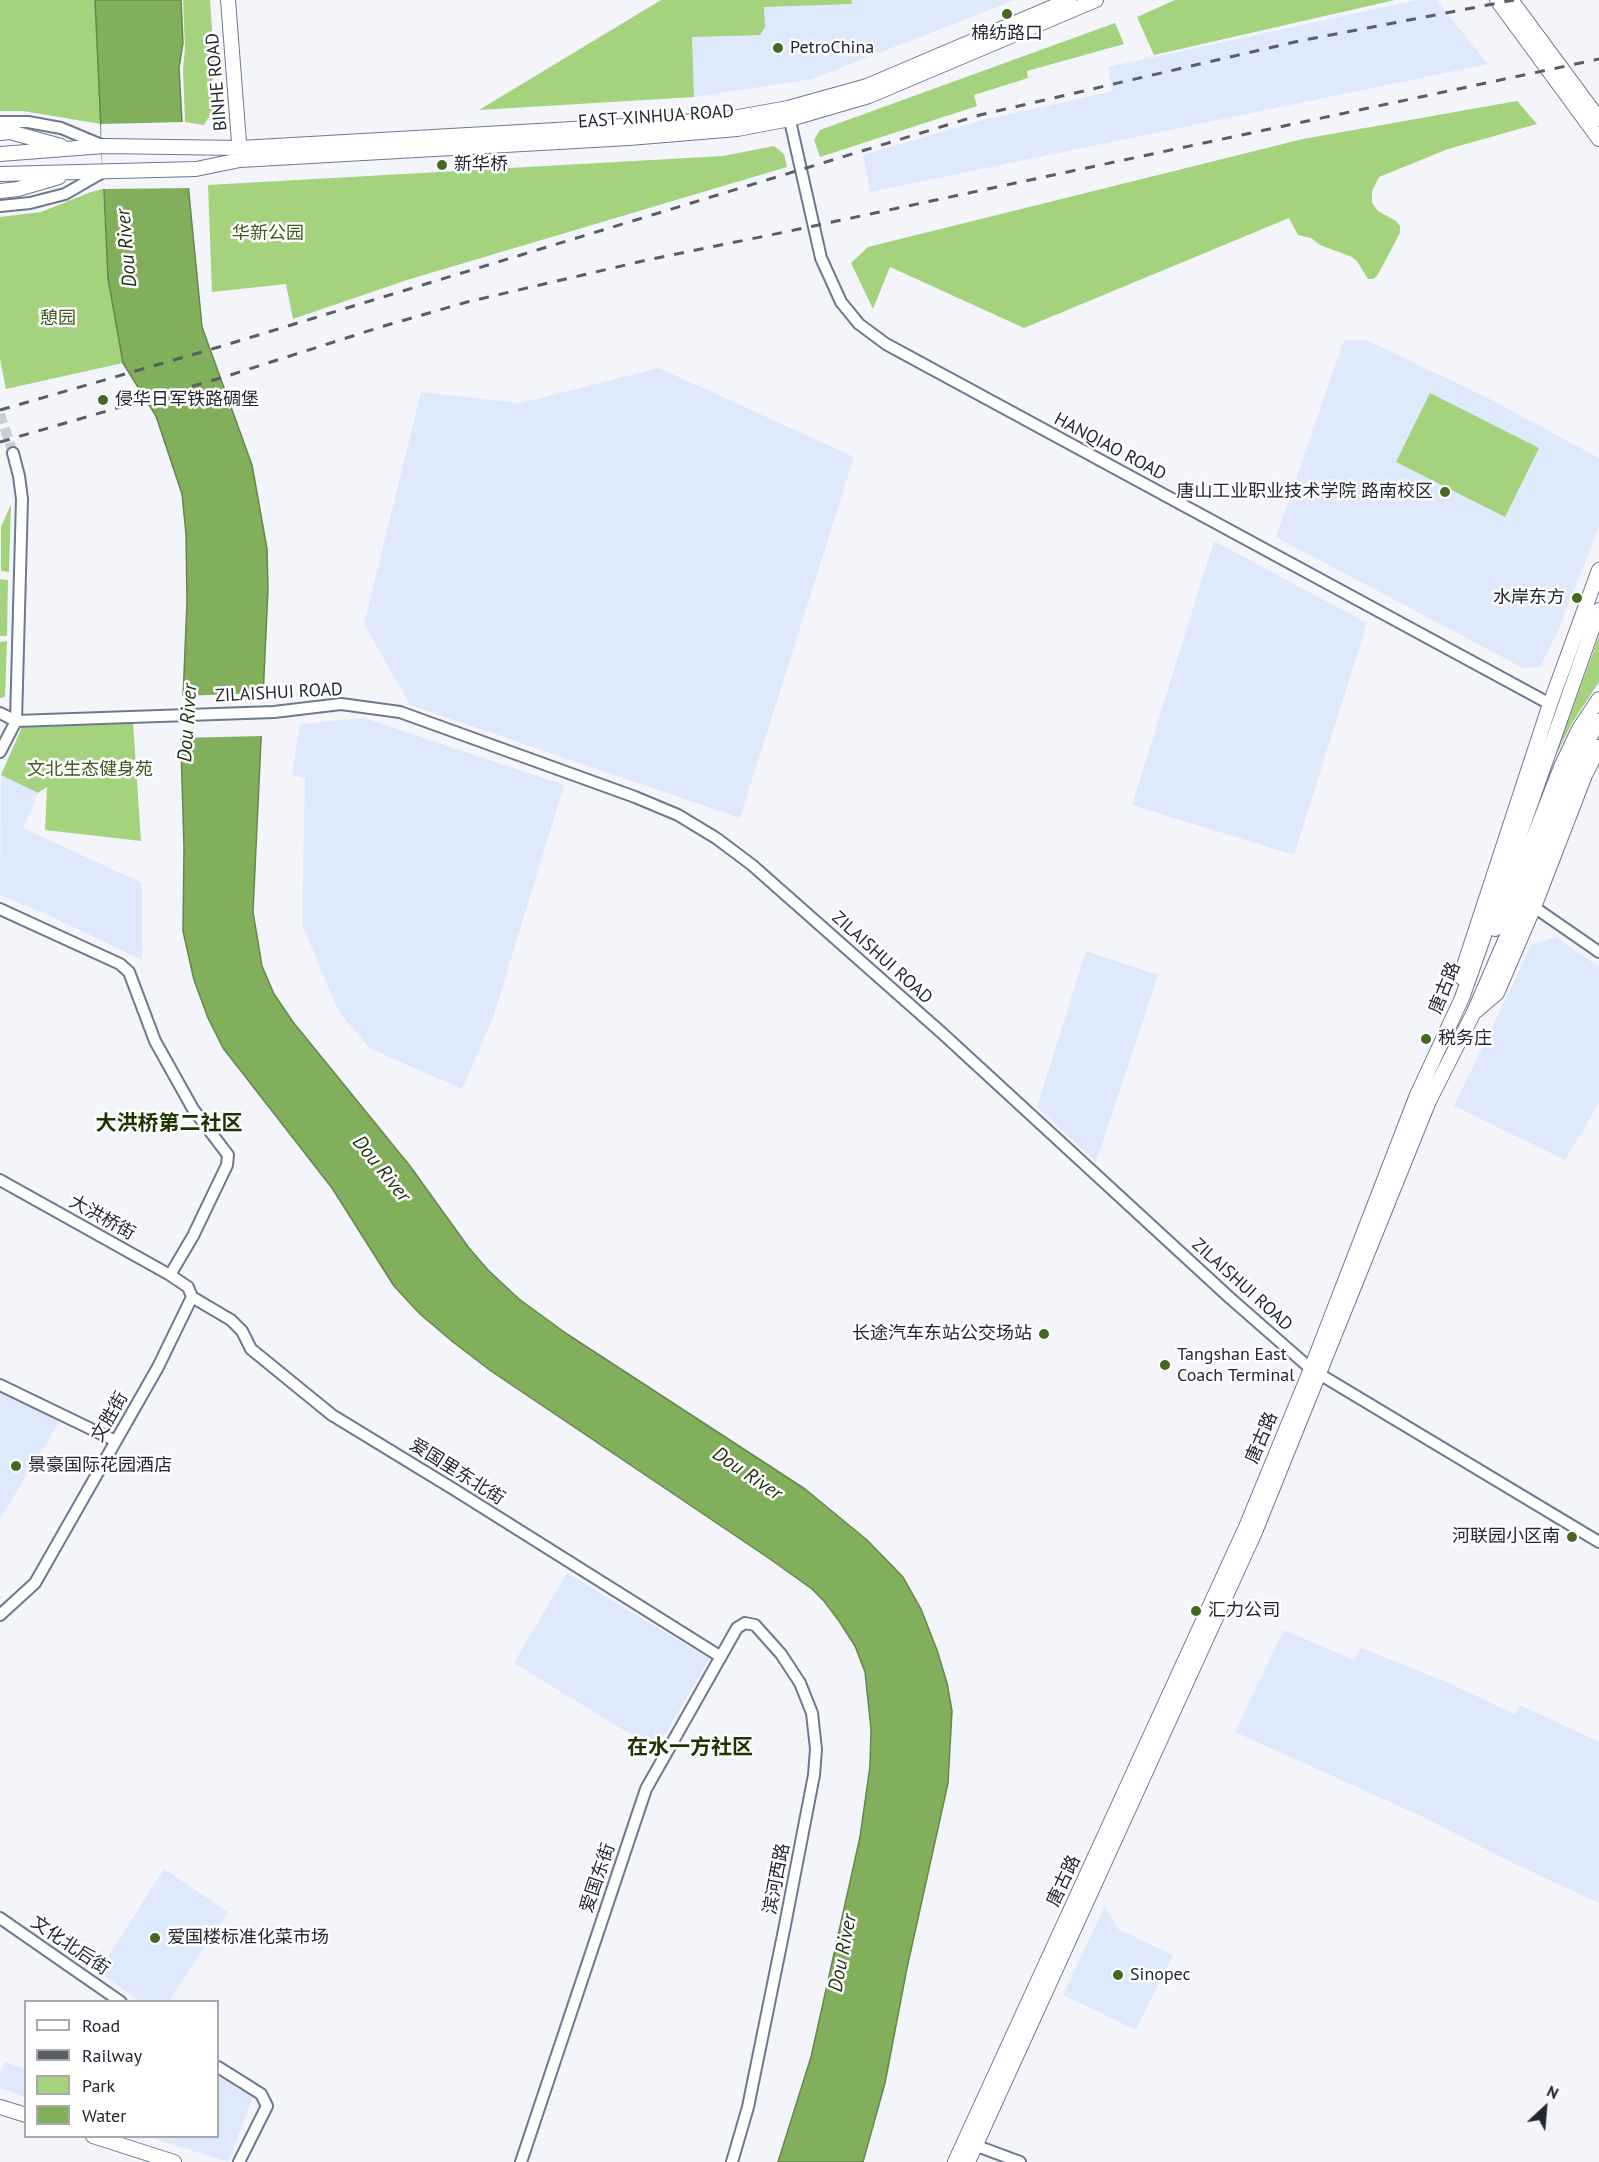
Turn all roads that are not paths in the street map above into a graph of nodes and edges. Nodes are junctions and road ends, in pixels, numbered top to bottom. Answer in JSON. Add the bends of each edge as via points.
{"nodes":[{"id":1,"x":228,"y":0,"type":"edge"},
{"id":2,"x":1069,"y":0,"type":"edge"},
{"id":3,"x":1096,"y":0,"type":"edge"},
{"id":4,"x":1497,"y":0,"type":"edge"},
{"id":5,"x":1511,"y":0,"type":"edge"},
{"id":6,"x":789,"y":114,"type":"junction"},
{"id":7,"x":1599,"y":120,"type":"edge"},
{"id":8,"x":3,"y":129,"type":"edge"},
{"id":9,"x":1599,"y":139,"type":"edge"},
{"id":10,"x":104,"y":146,"type":"junction"},
{"id":11,"x":71,"y":148,"type":"junction"},
{"id":12,"x":7,"y":154,"type":"edge"},
{"id":13,"x":240,"y":154,"type":"junction"},
{"id":14,"x":106,"y":171,"type":"junction"},
{"id":15,"x":76,"y":172,"type":"junction"},
{"id":16,"x":6,"y":174,"type":"edge"},
{"id":17,"x":0,"y":190,"type":"edge"},
{"id":18,"x":0,"y":207,"type":"edge"},
{"id":19,"x":13,"y":453,"type":"tunnel mouth"},
{"id":20,"x":1599,"y":570,"type":"edge"},
{"id":21,"x":1599,"y":610,"type":"edge"},
{"id":22,"x":1599,"y":699,"type":"edge"},
{"id":23,"x":1550,"y":704,"type":"junction"},
{"id":24,"x":0,"y":713,"type":"edge"},
{"id":25,"x":16,"y":721,"type":"junction"},
{"id":26,"x":1599,"y":722,"type":"edge"},
{"id":27,"x":1599,"y":747,"type":"edge"},
{"id":28,"x":0,"y":752,"type":"edge"},
{"id":29,"x":1514,"y":888,"type":"junction"},
{"id":30,"x":1534,"y":907,"type":"junction"},
{"id":31,"x":0,"y":909,"type":"edge"},
{"id":32,"x":1599,"y":952,"type":"edge"},
{"id":33,"x":1462,"y":998,"type":"junction"},
{"id":34,"x":1474,"y":1012,"type":"junction"},
{"id":35,"x":0,"y":1180,"type":"edge"},
{"id":36,"x":170,"y":1275,"type":"junction"},
{"id":37,"x":190,"y":1292,"type":"junction"},
{"id":38,"x":1316,"y":1371,"type":"junction"},
{"id":39,"x":0,"y":1385,"type":"edge"},
{"id":40,"x":116,"y":1441,"type":"junction"},
{"id":41,"x":1599,"y":1542,"type":"edge"},
{"id":42,"x":0,"y":1615,"type":"edge"},
{"id":43,"x":745,"y":1623,"type":"joint"},
{"id":44,"x":721,"y":1657,"type":"junction"},
{"id":45,"x":0,"y":1918,"type":"edge"},
{"id":46,"x":121,"y":2000,"type":"edge"},
{"id":47,"x":219,"y":2068,"type":"edge"},
{"id":48,"x":0,"y":2107,"type":"edge"},
{"id":49,"x":24,"y":2114,"type":"edge"},
{"id":50,"x":99,"y":2138,"type":"edge"},
{"id":51,"x":970,"y":2144,"type":"junction"},
{"id":52,"x":174,"y":2162,"type":"edge"},
{"id":53,"x":238,"y":2162,"type":"edge"},
{"id":54,"x":521,"y":2162,"type":"edge"},
{"id":55,"x":732,"y":2162,"type":"edge"},
{"id":56,"x":955,"y":2162,"type":"edge"},
{"id":57,"x":968,"y":2162,"type":"edge"},
{"id":58,"x":1020,"y":2162,"type":"edge"}],
"edges":[{"from":1,"to":13,"type":"main road","name":"BINHE ROAD"},
{"from":2,"to":6,"type":"main road","name":"EAST XINHUA ROAD","via":[[867,86]]},
{"from":3,"to":6,"type":"main road","name":"EAST XINHUA ROAD","via":[[869,96]]},
{"from":4,"to":9,"type":"main road"},
{"from":5,"to":7,"type":"main road"},
{"from":6,"to":13,"type":"main road","name":"EAST XINHUA ROAD"},
{"from":6,"to":23,"type":"street","name":"HANQIAO ROAD","via":[[821,258],[841,302],[859,324],[886,344]]},
{"from":8,"to":10,"type":"street","via":[[28,122],[61,128]]},
{"from":8,"to":11,"type":"main road"},
{"from":10,"to":11,"type":"main road"},
{"from":10,"to":13,"type":"main road","name":"EAST XINHUA ROAD","via":[[194,146]]},
{"from":11,"to":12,"type":"main road"},
{"from":13,"to":14,"type":"main road","name":"EAST XINHUA ROAD","via":[[196,169]]},
{"from":14,"to":15,"type":"main road"},
{"from":14,"to":18,"type":"street","via":[[65,194]]},
{"from":15,"to":16,"type":"main road"},
{"from":15,"to":17,"type":"main road","via":[[18,189]]},
{"from":19,"to":25,"type":"street","via":[[22,499]]},
{"from":20,"to":23,"type":"main road"},
{"from":21,"to":29,"type":"main road","name":"唐古路"},
{"from":22,"to":29,"type":"main road","via":[[1561,767]]},
{"from":23,"to":33,"type":"main road","via":[[1462,972]]},
{"from":24,"to":25,"type":"street"},
{"from":25,"to":28,"type":"street"},
{"from":25,"to":38,"type":"street","name":"ZILAISHUI ROAD","via":[[273,712],[341,704],[400,712],[678,815],[752,865],[942,1033],[1230,1298]]},
{"from":26,"to":29,"type":"main road","name":"唐古路"},
{"from":27,"to":30,"type":"main road"},
{"from":29,"to":33,"type":"main road","name":"唐古路"},
{"from":29,"to":34,"type":"main road","name":"唐古路"},
{"from":30,"to":32,"type":"street"},
{"from":30,"to":34,"type":"main road","via":[[1497,993]]},
{"from":31,"to":36,"type":"street","via":[[120,964],[129,972],[154,1041],[193,1108],[228,1155],[227,1165],[193,1236]]},
{"from":33,"to":38,"type":"main road","name":"唐古路","via":[[1417,1095]]},
{"from":34,"to":38,"type":"main road","name":"唐古路","via":[[1429,1101]]},
{"from":35,"to":36,"type":"street","name":"大洪桥街"},
{"from":36,"to":37,"type":"street","name":"大洪桥街"},
{"from":37,"to":40,"type":"street","name":"文胜街","via":[[158,1367]]},
{"from":37,"to":44,"type":"street","name":"爱国里东北街","via":[[231,1320],[252,1349],[332,1415]]},
{"from":38,"to":41,"type":"street","name":"ZILAISHUI ROAD"},
{"from":38,"to":51,"type":"main road","name":"唐古路","via":[[1250,1542]]},
{"from":39,"to":40,"type":"street"},
{"from":40,"to":42,"type":"street","name":"文胜街","via":[[35,1583]]},
{"from":43,"to":44,"type":"street","name":"爱国东街","via":[[737,1628]]},
{"from":43,"to":55,"type":"street","name":"滨河西路","via":[[755,1625],[800,1683],[812,1713],[816,1749],[780,1952],[748,2107]]},
{"from":44,"to":54,"type":"street","name":"爱国东街","via":[[646,1789]]},
{"from":45,"to":46,"type":"street","name":"文化北后街"},
{"from":47,"to":53,"type":"street","via":[[261,2094],[267,2106]]},
{"from":48,"to":49,"type":"main road"},
{"from":50,"to":52,"type":"main road"},
{"from":51,"to":56,"type":"main road","name":"唐古路"},
{"from":51,"to":57,"type":"main road","name":"唐古路"},
{"from":51,"to":58,"type":"street"}]}
